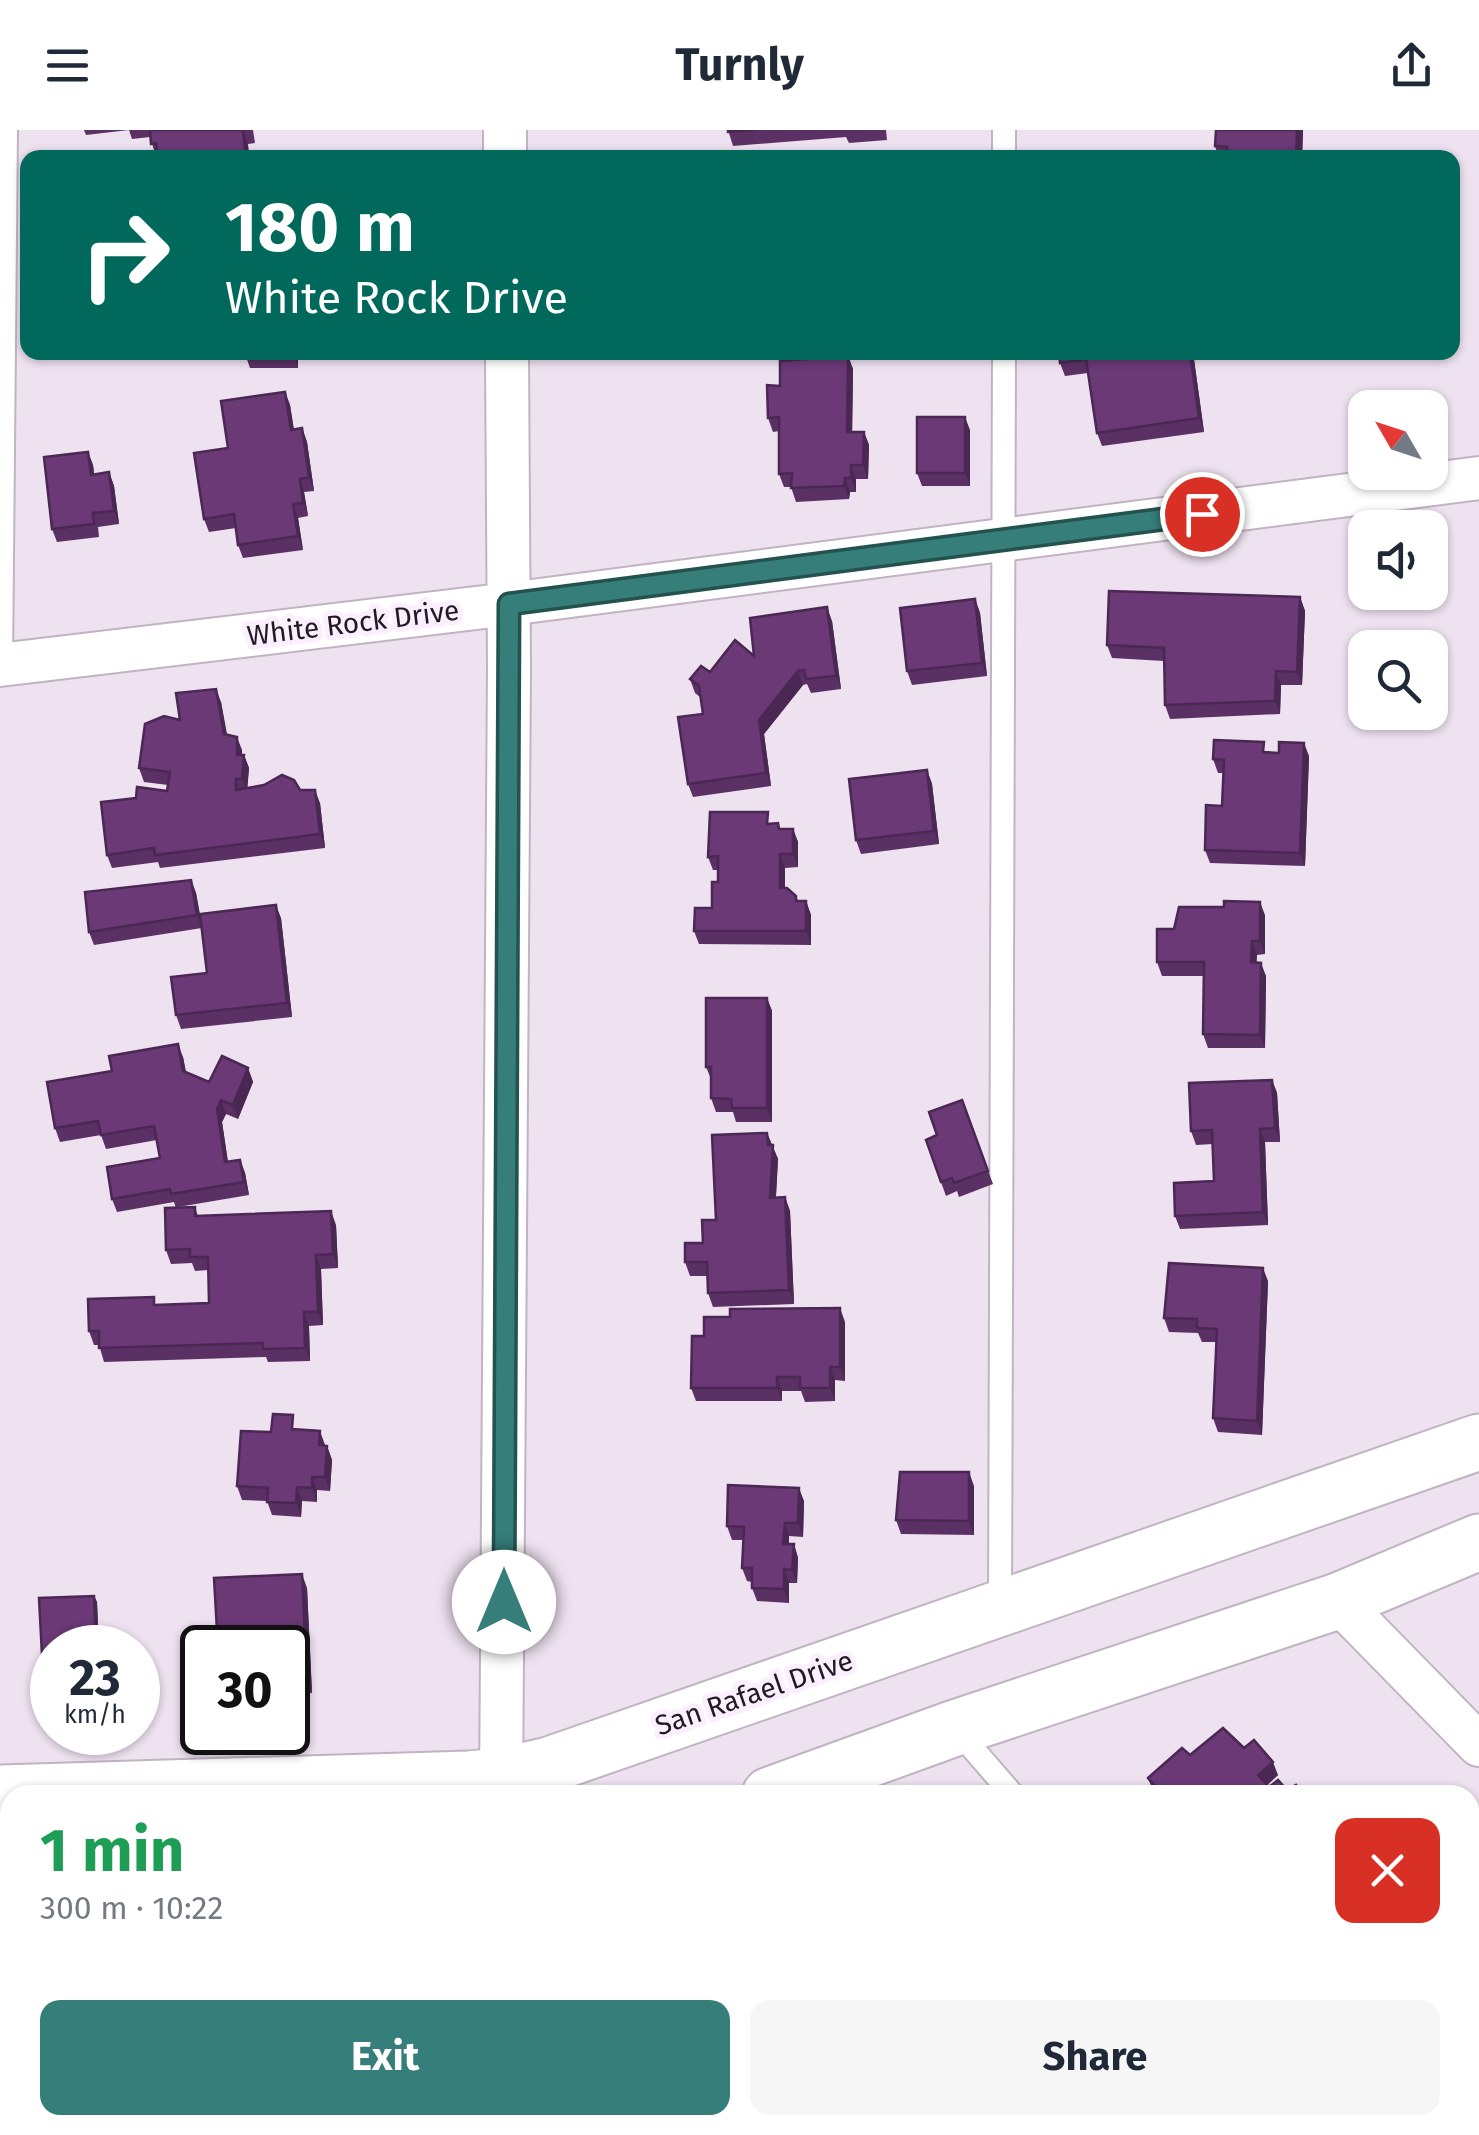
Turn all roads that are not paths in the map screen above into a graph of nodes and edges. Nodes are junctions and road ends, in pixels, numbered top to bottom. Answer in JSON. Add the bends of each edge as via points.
{"nodes":[{"id":1,"x":6,"y":130,"type":"edge"},
{"id":2,"x":507,"y":360,"type":"edge"},
{"id":3,"x":1004,"y":360,"type":"edge"},
{"id":4,"x":1479,"y":478,"type":"edge"},
{"id":5,"x":1005,"y":540,"type":"junction"},
{"id":6,"x":509,"y":604,"type":"junction"},
{"id":7,"x":0,"y":665,"type":"edge"},
{"id":8,"x":1479,"y":1442,"type":"edge"},
{"id":9,"x":1479,"y":1542,"type":"edge"},
{"id":10,"x":1338,"y":1602,"type":"junction"},
{"id":11,"x":1000,"y":1607,"type":"junction"},
{"id":12,"x":954,"y":1728,"type":"junction"},
{"id":13,"x":1479,"y":1746,"type":"edge"},
{"id":14,"x":501,"y":1785,"type":"edge"},
{"id":15,"x":503,"y":1785,"type":"edge"},
{"id":16,"x":797,"y":1785,"type":"edge"},
{"id":17,"x":1004,"y":1785,"type":"edge"}],
"edges":[{"from":1,"to":7,"type":"lane"},
{"from":2,"to":6,"type":"street"},
{"from":3,"to":5,"type":"lane"},
{"from":4,"to":5,"type":"street","name":"White Rock Drive"},
{"from":5,"to":6,"type":"street","name":"White Rock Drive"},
{"from":5,"to":11,"type":"lane"},
{"from":6,"to":7,"type":"street","name":"White Rock Drive"},
{"from":6,"to":14,"type":"street"},
{"from":8,"to":11,"type":"street","name":"San Rafael Drive"},
{"from":9,"to":10,"type":"street"},
{"from":10,"to":12,"type":"street"},
{"from":10,"to":13,"type":"street"},
{"from":11,"to":15,"type":"street","name":"San Rafael Drive"},
{"from":12,"to":16,"type":"street"},
{"from":12,"to":17,"type":"lane"}]}
